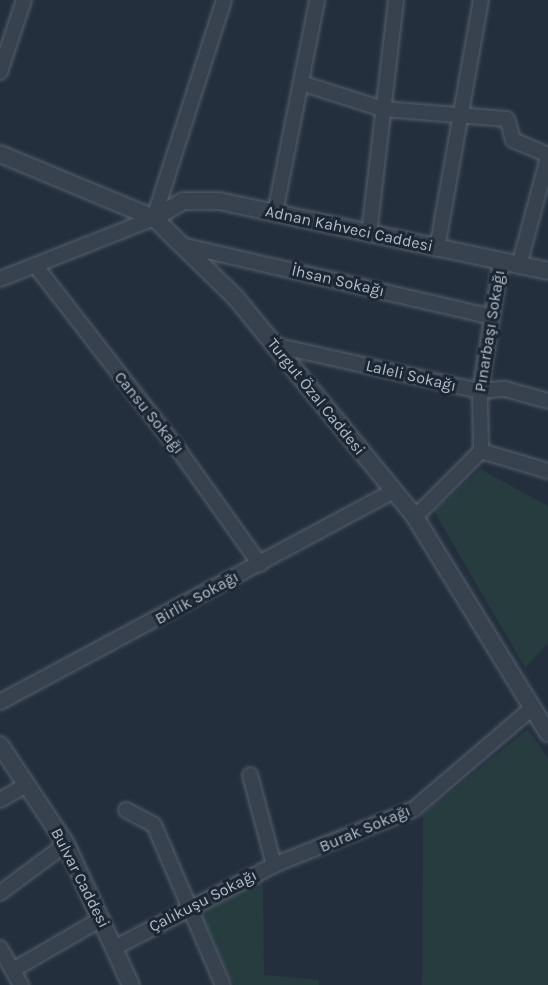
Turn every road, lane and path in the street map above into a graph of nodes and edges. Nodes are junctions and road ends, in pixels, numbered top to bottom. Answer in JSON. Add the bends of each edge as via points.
{"nodes":[{"id":1,"x":24,"y":0,"type":"edge"},
{"id":2,"x":224,"y":0,"type":"edge"},
{"id":3,"x":317,"y":0,"type":"edge"},
{"id":4,"x":396,"y":0,"type":"edge"},
{"id":5,"x":481,"y":0,"type":"edge"},
{"id":6,"x":0,"y":72,"type":"edge"},
{"id":7,"x":301,"y":83,"type":"junction"},
{"id":8,"x":383,"y":109,"type":"junction"},
{"id":9,"x":461,"y":113,"type":"junction"},
{"id":10,"x":0,"y":153,"type":"edge"},
{"id":11,"x":548,"y":156,"type":"edge"},
{"id":12,"x":275,"y":213,"type":"junction"},
{"id":13,"x":154,"y":218,"type":"junction"},
{"id":14,"x":369,"y":234,"type":"junction"},
{"id":15,"x":185,"y":246,"type":"junction"},
{"id":16,"x":438,"y":249,"type":"junction"},
{"id":17,"x":501,"y":262,"type":"junction"},
{"id":18,"x":35,"y":265,"type":"junction"},
{"id":19,"x":519,"y":266,"type":"junction"},
{"id":20,"x":548,"y":271,"type":"edge"},
{"id":21,"x":0,"y":279,"type":"edge"},
{"id":22,"x":492,"y":317,"type":"junction"},
{"id":23,"x":274,"y":345,"type":"junction"},
{"id":24,"x":480,"y":391,"type":"junction"},
{"id":25,"x":548,"y":401,"type":"edge"},
{"id":26,"x":480,"y":451,"type":"junction"},
{"id":27,"x":548,"y":471,"type":"edge"},
{"id":28,"x":393,"y":491,"type":"junction"},
{"id":29,"x":415,"y":517,"type":"junction"},
{"id":30,"x":260,"y":564,"type":"junction"},
{"id":31,"x":0,"y":702,"type":"edge"},
{"id":32,"x":531,"y":709,"type":"junction"},
{"id":33,"x":548,"y":733,"type":"edge"},
{"id":34,"x":0,"y":745,"type":"edge"},
{"id":35,"x":250,"y":775,"type":"dead end"},
{"id":36,"x":26,"y":785,"type":"junction"},
{"id":37,"x":0,"y":800,"type":"edge"},
{"id":38,"x":126,"y":810,"type":"dead end"},
{"id":39,"x":66,"y":844,"type":"junction"},
{"id":40,"x":274,"y":865,"type":"junction"},
{"id":41,"x":0,"y":893,"type":"edge"},
{"id":42,"x":190,"y":908,"type":"junction"},
{"id":43,"x":102,"y":919,"type":"junction"},
{"id":44,"x":0,"y":948,"type":"edge"},
{"id":45,"x":114,"y":948,"type":"junction"},
{"id":46,"x":13,"y":970,"type":"junction"},
{"id":47,"x":21,"y":985,"type":"edge"},
{"id":48,"x":131,"y":985,"type":"edge"},
{"id":49,"x":223,"y":985,"type":"edge"}],
"edges":[{"from":1,"to":6,"type":"street"},
{"from":2,"to":13,"type":"street"},
{"from":3,"to":7,"type":"street"},
{"from":4,"to":8,"type":"street"},
{"from":5,"to":9,"type":"street"},
{"from":7,"to":8,"type":"street"},
{"from":7,"to":12,"type":"street"},
{"from":8,"to":9,"type":"street"},
{"from":8,"to":14,"type":"street"},
{"from":9,"to":11,"type":"street","via":[[507,119],[513,140]]},
{"from":9,"to":16,"type":"street"},
{"from":10,"to":13,"type":"street","name":"Turgut Özal Caddesi"},
{"from":11,"to":19,"type":"street"},
{"from":12,"to":13,"type":"street","name":"Adnan Kahveci Caddesi","via":[[219,201],[183,201]]},
{"from":12,"to":14,"type":"street","name":"Adnan Kahveci Caddesi"},
{"from":13,"to":15,"type":"street","name":"Turgut Özal Caddesi"},
{"from":13,"to":18,"type":"street"},
{"from":14,"to":16,"type":"street","name":"Adnan Kahveci Caddesi"},
{"from":15,"to":22,"type":"street","name":"İhsan Sokağı"},
{"from":15,"to":23,"type":"street","name":"Turgut Özal Caddesi"},
{"from":16,"to":17,"type":"street","name":"Adnan Kahveci Caddesi"},
{"from":17,"to":19,"type":"street","name":"Adnan Kahveci Caddesi"},
{"from":17,"to":22,"type":"street","name":"Pınarbaşı Sokağı"},
{"from":18,"to":21,"type":"street"},
{"from":18,"to":30,"type":"street","name":"Cansu Sokağı","via":[[180,452]]},
{"from":19,"to":20,"type":"street","name":"Adnan Kahveci Caddesi"},
{"from":22,"to":24,"type":"street","name":"Pınarbaşı Sokağı"},
{"from":23,"to":24,"type":"street","name":"Laleli Sokağı"},
{"from":23,"to":28,"type":"street","name":"Turgut Özal Caddesi"},
{"from":24,"to":25,"type":"street","name":"Laleli Sokağı","via":[[505,389]]},
{"from":24,"to":26,"type":"street","name":"Pınarbaşı Sokağı"},
{"from":26,"to":27,"type":"street"},
{"from":26,"to":29,"type":"street"},
{"from":28,"to":29,"type":"street","name":"Turgut Özal Caddesi"},
{"from":28,"to":30,"type":"street","name":"Birlik Sokağı"},
{"from":29,"to":32,"type":"street","name":"Turgut Özal Caddesi"},
{"from":30,"to":31,"type":"street","name":"Birlik Sokağı"},
{"from":32,"to":33,"type":"street","name":"Turgut Özal Caddesi"},
{"from":32,"to":40,"type":"street","name":"Burak Sokağı","via":[[414,809]]},
{"from":34,"to":36,"type":"street","name":"Bulvar Caddesi"},
{"from":35,"to":40,"type":"street","name":"Çalıkuşu Sokağı"},
{"from":36,"to":37,"type":"street"},
{"from":36,"to":39,"type":"street","name":"Bulvar Caddesi"},
{"from":38,"to":42,"type":"street","via":[[154,825]]},
{"from":39,"to":41,"type":"street"},
{"from":39,"to":43,"type":"street","name":"Bulvar Caddesi"},
{"from":40,"to":42,"type":"street","name":"Çalıkuşu Sokağı"},
{"from":42,"to":45,"type":"street","name":"Çalıkuşu Sokağı"},
{"from":42,"to":49,"type":"street"},
{"from":43,"to":45,"type":"street","name":"Bulvar Caddesi"},
{"from":43,"to":46,"type":"street"},
{"from":44,"to":46,"type":"street"},
{"from":45,"to":48,"type":"street","name":"Bulvar Caddesi"},
{"from":46,"to":47,"type":"street"}]}
